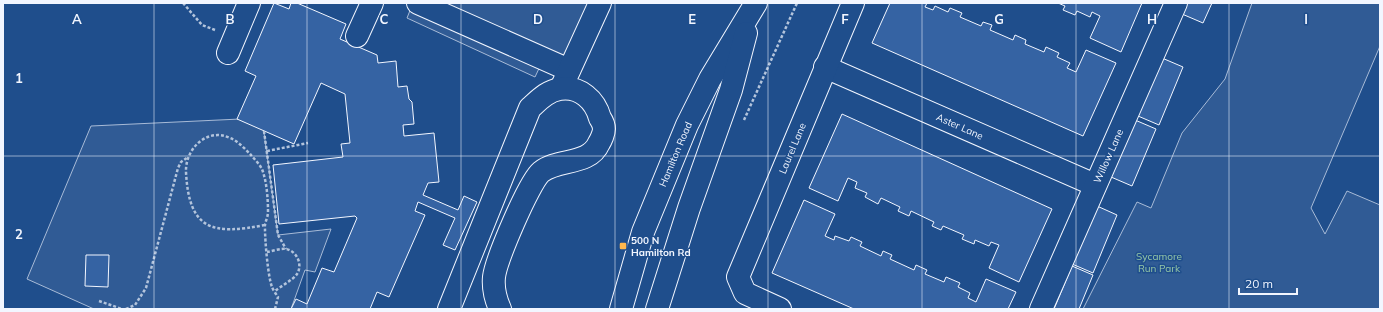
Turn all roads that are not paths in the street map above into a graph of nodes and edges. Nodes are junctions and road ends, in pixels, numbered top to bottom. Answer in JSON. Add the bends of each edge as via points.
{"nodes":[{"id":1,"x":249,"y":3,"type":"edge"},
{"id":2,"x":372,"y":3,"type":"edge"},
{"id":3,"x":418,"y":3,"type":"edge"},
{"id":4,"x":600,"y":3,"type":"edge"},
{"id":5,"x":854,"y":3,"type":"edge"},
{"id":6,"x":1176,"y":3,"type":"edge"},
{"id":7,"x":749,"y":5,"type":"edge"},
{"id":8,"x":357,"y":36,"type":"dead end"},
{"id":9,"x":231,"y":45,"type":"road end"},
{"id":10,"x":825,"y":67,"type":"junction"},
{"id":11,"x":565,"y":80,"type":"junction"},
{"id":12,"x":1095,"y":185,"type":"junction"},
{"id":13,"x":449,"y":309,"type":"edge"},
{"id":14,"x":500,"y":309,"type":"edge"},
{"id":15,"x":621,"y":309,"type":"edge"},
{"id":16,"x":657,"y":309,"type":"edge"},
{"id":17,"x":780,"y":309,"type":"edge"},
{"id":18,"x":1041,"y":309,"type":"edge"}],
"edges":[{"from":1,"to":9,"type":"street"},
{"from":2,"to":8,"type":"street"},
{"from":3,"to":11,"type":"street"},
{"from":4,"to":11,"type":"street"},
{"from":5,"to":10,"type":"street","name":"Laurel Lane"},
{"from":6,"to":12,"type":"street","name":"Willow Lane"},
{"from":7,"to":15,"type":"street","name":"Hamilton Road","via":[[687,125],[644,232]]},
{"from":7,"to":16,"type":"street","name":"Hamilton Road","via":[[731,90],[689,208]]},
{"from":10,"to":12,"type":"street","name":"Aster Lane"},
{"from":10,"to":17,"type":"street","name":"Laurel Lane","via":[[738,276],[745,293]]},
{"from":11,"to":13,"type":"street","via":[[543,95],[530,108]]},
{"from":11,"to":14,"type":"street","via":[[597,106],[604,129],[598,145],[586,157],[541,172],[532,183],[502,250],[494,277],[496,300]]},
{"from":12,"to":18,"type":"street","name":"Willow Lane"}]}
